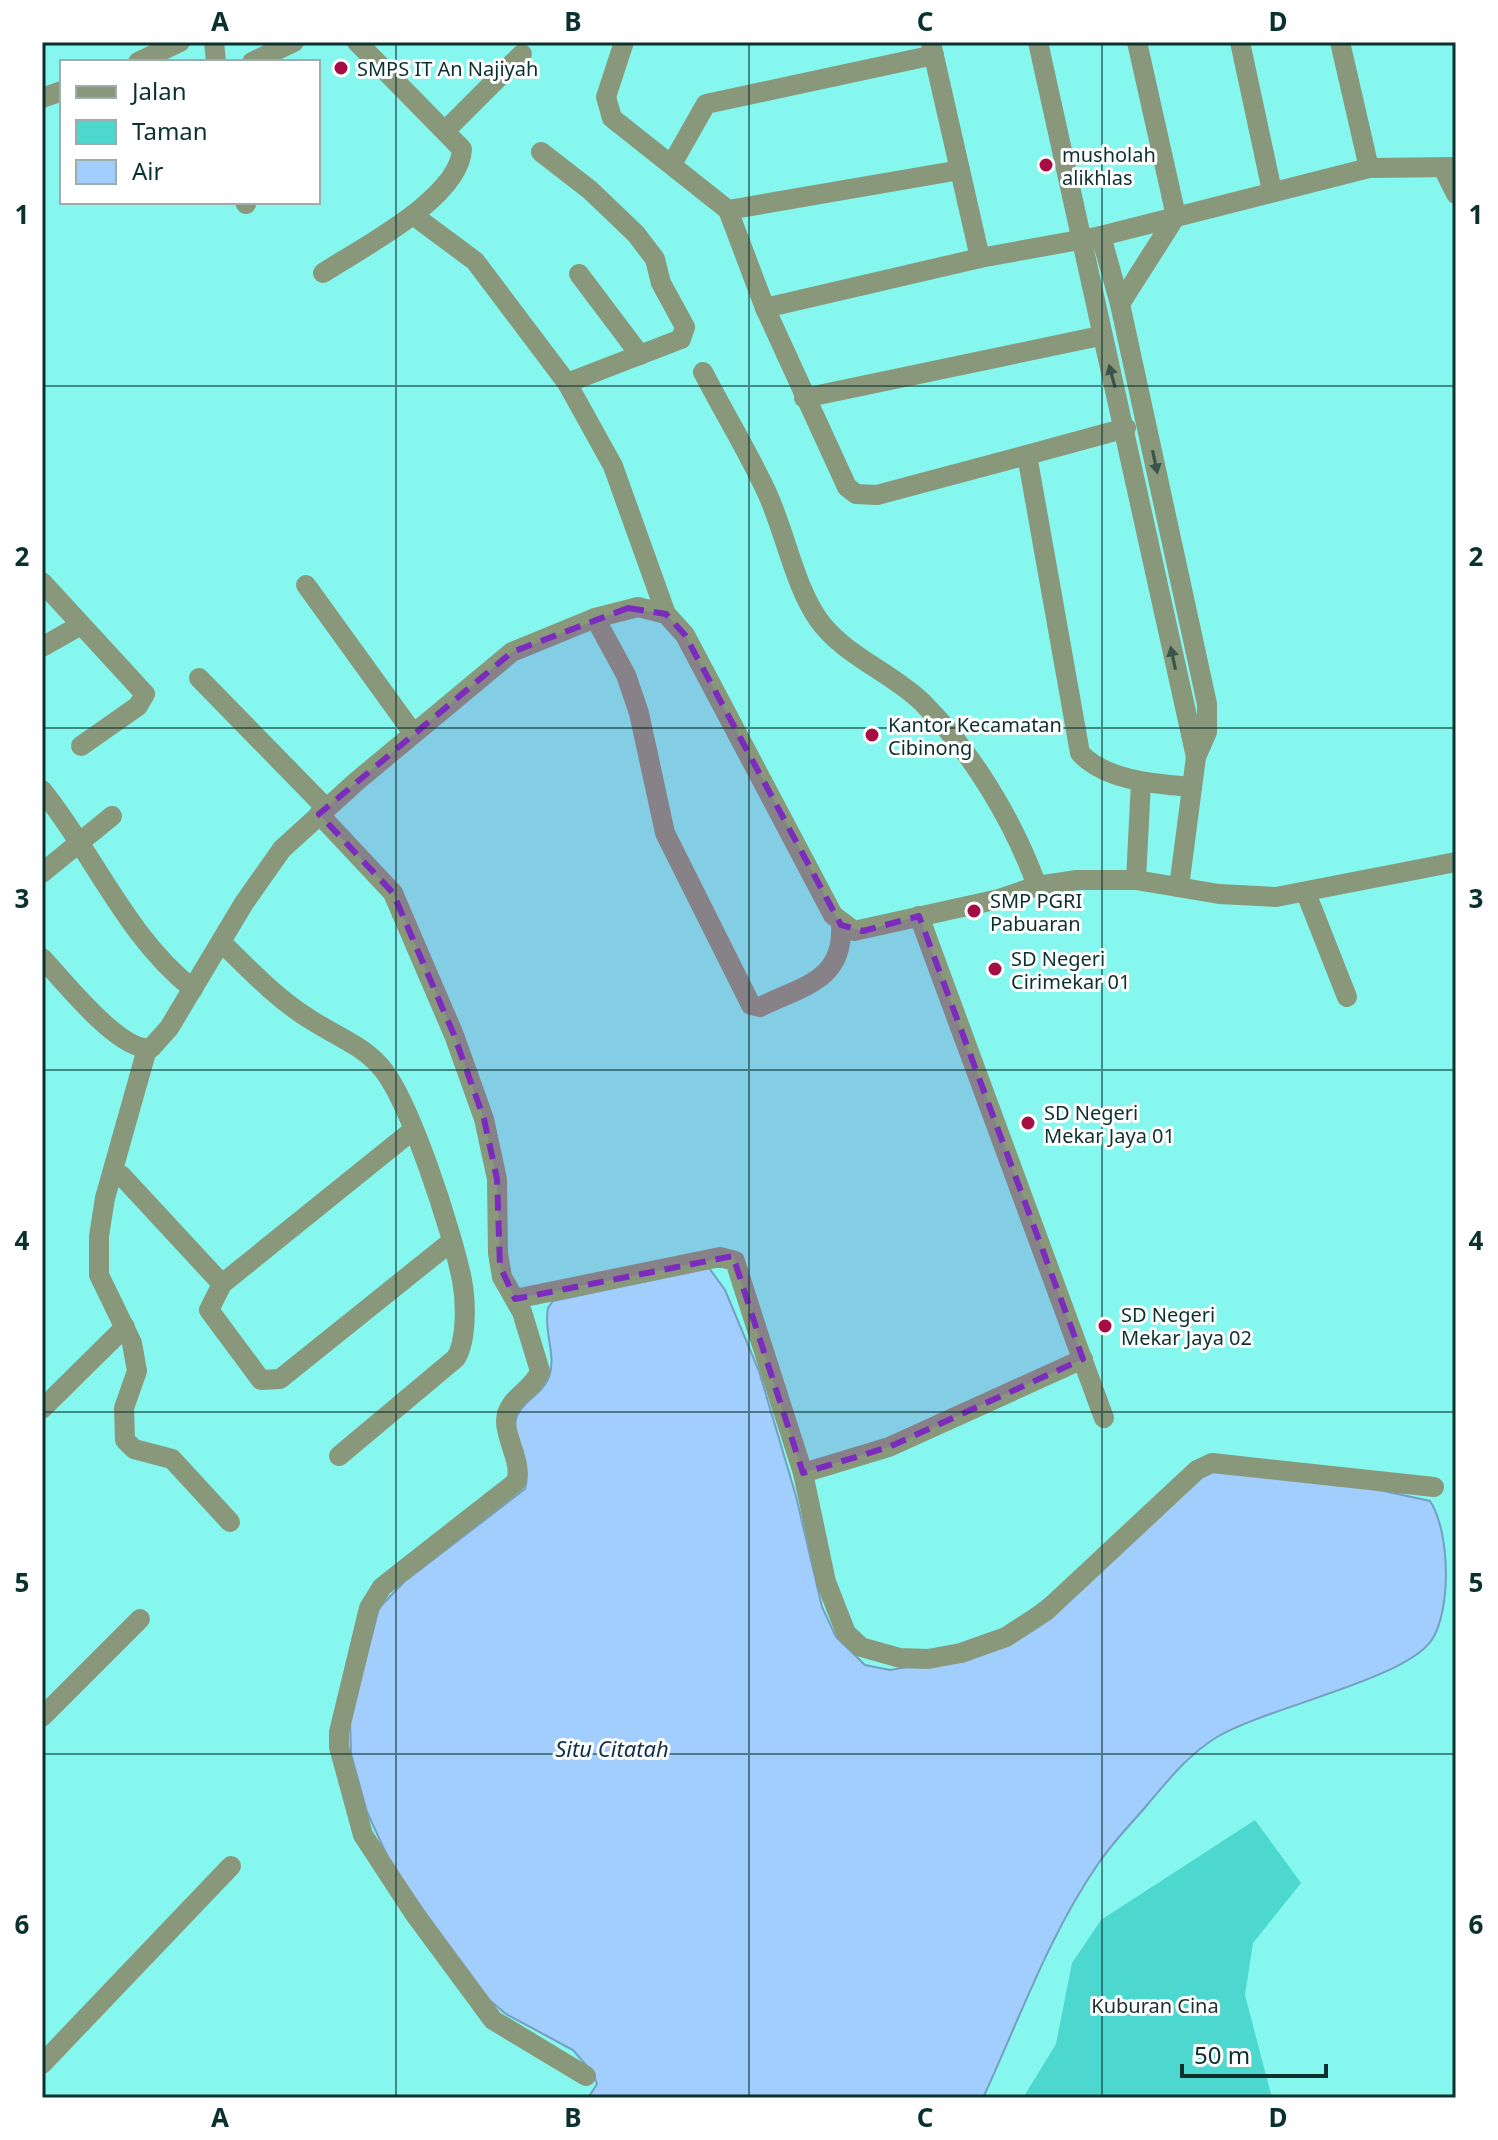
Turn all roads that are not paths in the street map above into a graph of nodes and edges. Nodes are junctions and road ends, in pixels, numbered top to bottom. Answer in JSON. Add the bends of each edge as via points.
{"nodes":[{"id":1,"x":180,"y":42,"type":"edge"},
{"id":2,"x":294,"y":42,"type":"edge"},
{"id":3,"x":357,"y":42,"type":"edge"},
{"id":4,"x":624,"y":42,"type":"edge"},
{"id":5,"x":1038,"y":42,"type":"edge"},
{"id":6,"x":1137,"y":42,"type":"edge"},
{"id":7,"x":1240,"y":42,"type":"edge"},
{"id":8,"x":1340,"y":42,"type":"edge"},
{"id":9,"x":932,"y":49,"type":"edge"},
{"id":10,"x":522,"y":54,"type":"dead end"},
{"id":11,"x":142,"y":60,"type":"edge"},
{"id":12,"x":256,"y":60,"type":"edge"},
{"id":13,"x":445,"y":131,"type":"junction"},
{"id":14,"x":541,"y":152,"type":"dead end"},
{"id":15,"x":672,"y":164,"type":"junction"},
{"id":16,"x":1369,"y":168,"type":"junction"},
{"id":17,"x":1450,"y":168,"type":"edge"},
{"id":18,"x":960,"y":170,"type":"junction"},
{"id":19,"x":1272,"y":191,"type":"junction"},
{"id":20,"x":1456,"y":194,"type":"edge"},
{"id":21,"x":728,"y":210,"type":"junction"},
{"id":22,"x":413,"y":215,"type":"junction"},
{"id":23,"x":1176,"y":216,"type":"junction"},
{"id":24,"x":1101,"y":236,"type":"junction"},
{"id":25,"x":1082,"y":247,"type":"junction"},
{"id":26,"x":980,"y":258,"type":"junction"},
{"id":27,"x":1108,"y":262,"type":"junction"},
{"id":28,"x":323,"y":273,"type":"dead end"},
{"id":29,"x":579,"y":274,"type":"dead end"},
{"id":30,"x":1136,"y":277,"type":"junction"},
{"id":31,"x":1120,"y":304,"type":"junction"},
{"id":32,"x":765,"y":308,"type":"junction"},
{"id":33,"x":1100,"y":336,"type":"junction"},
{"id":34,"x":640,"y":355,"type":"junction"},
{"id":35,"x":703,"y":372,"type":"dead end"},
{"id":36,"x":567,"y":383,"type":"junction"},
{"id":37,"x":804,"y":398,"type":"junction"},
{"id":38,"x":1126,"y":428,"type":"junction"},
{"id":39,"x":1027,"y":455,"type":"junction"},
{"id":40,"x":42,"y":582,"type":"edge"},
{"id":41,"x":306,"y":585,"type":"dead end"},
{"id":42,"x":666,"y":614,"type":"junction"},
{"id":43,"x":595,"y":618,"type":"junction"},
{"id":44,"x":81,"y":625,"type":"junction"},
{"id":45,"x":42,"y":647,"type":"edge"},
{"id":46,"x":199,"y":678,"type":"dead end"},
{"id":47,"x":413,"y":733,"type":"junction"},
{"id":48,"x":81,"y":746,"type":"dead end"},
{"id":49,"x":1196,"y":757,"type":"junction"},
{"id":50,"x":1141,"y":782,"type":"junction"},
{"id":51,"x":1192,"y":787,"type":"junction"},
{"id":52,"x":42,"y":790,"type":"edge"},
{"id":53,"x":323,"y":811,"type":"junction"},
{"id":54,"x":112,"y":816,"type":"dead end"},
{"id":55,"x":81,"y":845,"type":"junction"},
{"id":56,"x":1456,"y":862,"type":"edge"},
{"id":57,"x":42,"y":873,"type":"edge"},
{"id":58,"x":1126,"y":880,"type":"junction"},
{"id":59,"x":1037,"y":886,"type":"junction"},
{"id":60,"x":1179,"y":887,"type":"junction"},
{"id":61,"x":1306,"y":893,"type":"junction"},
{"id":62,"x":919,"y":916,"type":"junction"},
{"id":63,"x":841,"y":925,"type":"junction"},
{"id":64,"x":221,"y":942,"type":"junction"},
{"id":65,"x":42,"y":958,"type":"edge"},
{"id":66,"x":193,"y":989,"type":"junction"},
{"id":67,"x":1347,"y":997,"type":"dead end"},
{"id":68,"x":147,"y":1049,"type":"junction"},
{"id":69,"x":413,"y":1130,"type":"junction"},
{"id":70,"x":121,"y":1175,"type":"dead end"},
{"id":71,"x":452,"y":1241,"type":"junction"},
{"id":72,"x":222,"y":1284,"type":"junction"},
{"id":73,"x":515,"y":1299,"type":"junction"},
{"id":74,"x":125,"y":1327,"type":"junction"},
{"id":75,"x":1083,"y":1359,"type":"junction"},
{"id":76,"x":42,"y":1409,"type":"edge"},
{"id":77,"x":1104,"y":1418,"type":"dead end"},
{"id":78,"x":339,"y":1456,"type":"dead end"},
{"id":79,"x":803,"y":1473,"type":"junction"},
{"id":80,"x":1434,"y":1487,"type":"dead end"},
{"id":81,"x":230,"y":1522,"type":"dead end"},
{"id":82,"x":140,"y":1619,"type":"dead end"},
{"id":83,"x":42,"y":1717,"type":"edge"},
{"id":84,"x":231,"y":1866,"type":"dead end"},
{"id":85,"x":42,"y":2064,"type":"edge"},
{"id":86,"x":586,"y":2076,"type":"dead end"}],
"edges":[{"from":1,"to":11,"type":"street"},
{"from":2,"to":12,"type":"street"},
{"from":3,"to":13,"type":"street"},
{"from":4,"to":15,"type":"street","via":[[607,106],[612,118]]},
{"from":5,"to":25,"type":"street"},
{"from":6,"to":23,"type":"street"},
{"from":7,"to":19,"type":"street"},
{"from":8,"to":16,"type":"street"},
{"from":9,"to":15,"type":"street","via":[[706,104]]},
{"from":9,"to":18,"type":"street"},
{"from":10,"to":13,"type":"street"},
{"from":13,"to":22,"type":"street","via":[[462,149],[462,162]]},
{"from":14,"to":34,"type":"street","via":[[623,220],[655,259],[685,334]]},
{"from":15,"to":21,"type":"street"},
{"from":16,"to":17,"type":"street"},
{"from":16,"to":19,"type":"street"},
{"from":17,"to":20,"type":"street"},
{"from":18,"to":21,"type":"street"},
{"from":18,"to":26,"type":"street"},
{"from":19,"to":23,"type":"street"},
{"from":21,"to":32,"type":"street"},
{"from":22,"to":28,"type":"street"},
{"from":22,"to":36,"type":"street","via":[[475,261]]},
{"from":23,"to":24,"type":"street"},
{"from":23,"to":30,"type":"street"},
{"from":24,"to":25,"type":"street"},
{"from":24,"to":27,"type":"street"},
{"from":25,"to":26,"type":"street"},
{"from":25,"to":27,"type":"street"},
{"from":25,"to":33,"type":"street"},
{"from":26,"to":32,"type":"street"},
{"from":27,"to":30,"type":"street"},
{"from":27,"to":31,"type":"street"},
{"from":29,"to":34,"type":"street"},
{"from":30,"to":31,"type":"street"},
{"from":31,"to":49,"type":"street","one_way":true,"via":[[1207,704],[1207,732]]},
{"from":32,"to":37,"type":"street"},
{"from":33,"to":37,"type":"street"},
{"from":38,"to":33,"type":"street","one_way":true},
{"from":34,"to":36,"type":"street"},
{"from":35,"to":59,"type":"street","via":[[767,493],[809,606],[844,644],[921,702],[960,748],[1021,844]]},
{"from":36,"to":42,"type":"street","via":[[625,492]]},
{"from":37,"to":39,"type":"street","via":[[839,475],[856,494],[877,495]]},
{"from":38,"to":39,"type":"street"},
{"from":49,"to":38,"type":"street","one_way":true},
{"from":39,"to":50,"type":"street","via":[[1080,753],[1094,765]]},
{"from":40,"to":44,"type":"street"},
{"from":41,"to":47,"type":"street"},
{"from":42,"to":43,"type":"street","via":[[638,607]]},
{"from":42,"to":63,"type":"street","via":[[685,635]]},
{"from":43,"to":47,"type":"street","via":[[512,652]]},
{"from":43,"to":63,"type":"street","via":[[626,675],[639,713],[665,833],[751,1005],[760,1007],[826,974],[840,952]]},
{"from":44,"to":45,"type":"street"},
{"from":44,"to":48,"type":"street","via":[[145,694],[138,706]]},
{"from":46,"to":53,"type":"street"},
{"from":47,"to":53,"type":"street"},
{"from":49,"to":51,"type":"street"},
{"from":50,"to":51,"type":"street"},
{"from":50,"to":58,"type":"street"},
{"from":51,"to":60,"type":"street"},
{"from":52,"to":55,"type":"street"},
{"from":53,"to":64,"type":"street","via":[[282,849]]},
{"from":53,"to":73,"type":"street","via":[[393,893],[454,1035],[484,1119],[497,1179],[500,1266]]},
{"from":54,"to":55,"type":"street"},
{"from":55,"to":57,"type":"street"},
{"from":55,"to":66,"type":"street","via":[[144,944]]},
{"from":56,"to":61,"type":"street"},
{"from":58,"to":59,"type":"street"},
{"from":58,"to":60,"type":"street"},
{"from":59,"to":62,"type":"street"},
{"from":60,"to":61,"type":"street","via":[[1261,896]]},
{"from":61,"to":67,"type":"street"},
{"from":62,"to":63,"type":"street","via":[[863,931]]},
{"from":62,"to":75,"type":"street"},
{"from":64,"to":66,"type":"street"},
{"from":64,"to":69,"type":"street","via":[[295,1009],[373,1058],[395,1088]]},
{"from":65,"to":68,"type":"street","via":[[120,1037]]},
{"from":66,"to":68,"type":"street","via":[[169,1028]]},
{"from":68,"to":74,"type":"street","via":[[99,1236],[99,1275]]},
{"from":69,"to":71,"type":"street"},
{"from":69,"to":72,"type":"street"},
{"from":70,"to":72,"type":"street"},
{"from":71,"to":72,"type":"street","via":[[271,1382],[261,1380],[212,1318],[210,1302]]},
{"from":71,"to":78,"type":"street","via":[[463,1283],[459,1353]]},
{"from":73,"to":79,"type":"street","via":[[720,1257],[735,1261]]},
{"from":73,"to":86,"type":"street","via":[[540,1371],[507,1412],[507,1434],[519,1474],[510,1488],[374,1598],[339,1747],[363,1835],[493,2020]]},
{"from":74,"to":76,"type":"street"},
{"from":74,"to":81,"type":"street","via":[[137,1371],[124,1408],[125,1440],[134,1449],[172,1459]]},
{"from":75,"to":77,"type":"street"},
{"from":75,"to":79,"type":"street","via":[[889,1447]]},
{"from":79,"to":80,"type":"street","via":[[826,1582],[846,1633],[875,1652],[909,1659],[961,1653],[1029,1624],[1197,1470],[1212,1463]]},
{"from":82,"to":83,"type":"street"},
{"from":84,"to":85,"type":"street"}]}
